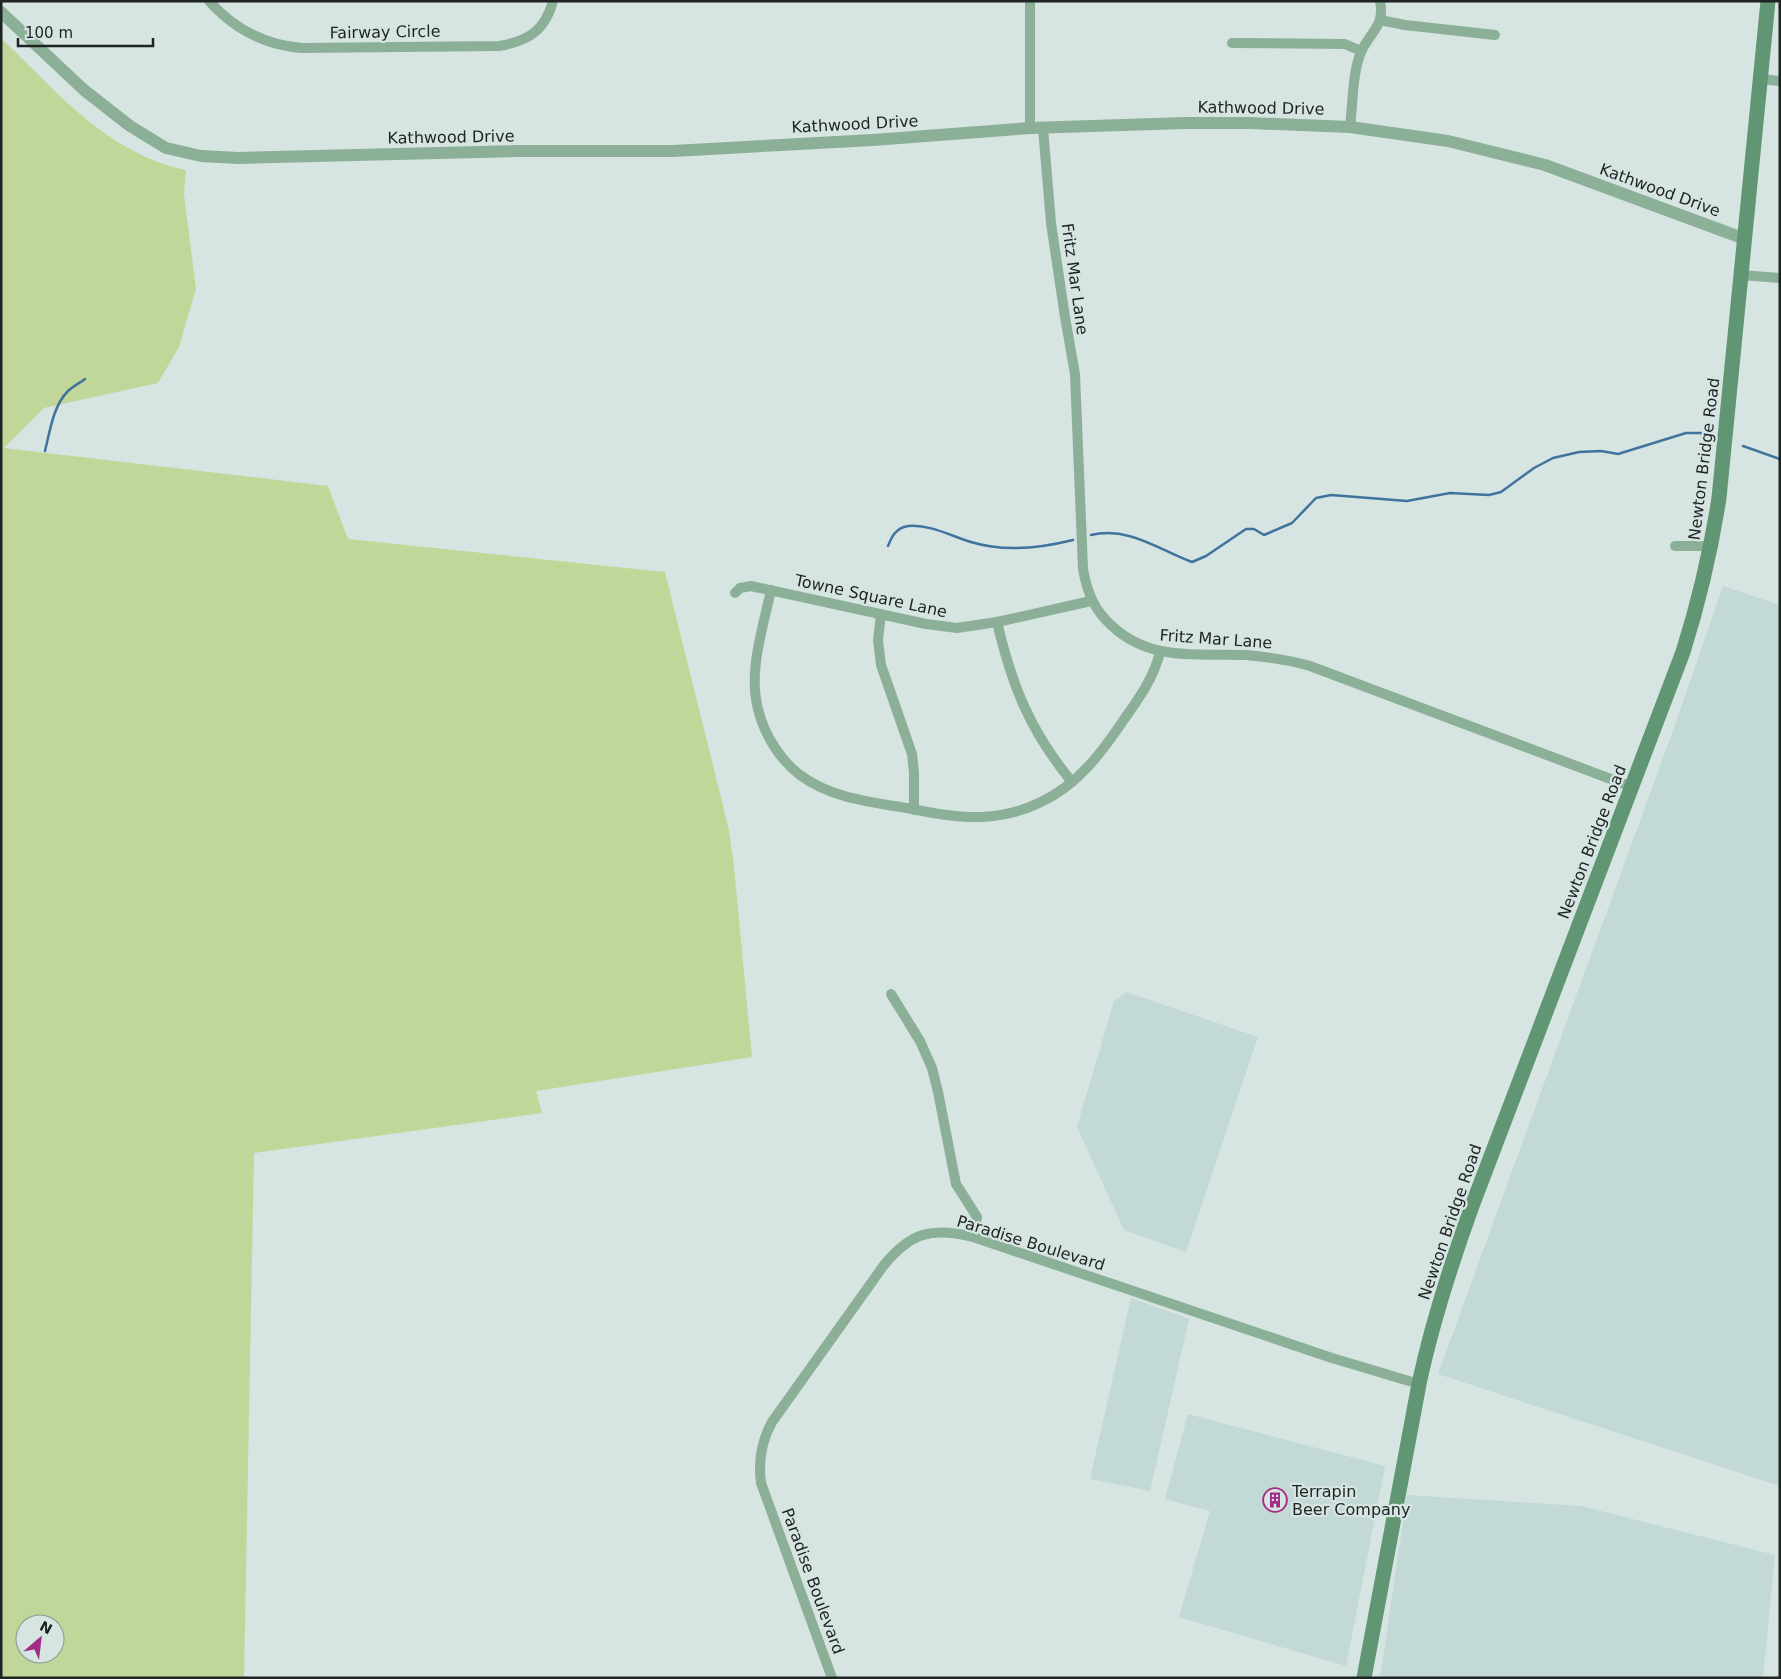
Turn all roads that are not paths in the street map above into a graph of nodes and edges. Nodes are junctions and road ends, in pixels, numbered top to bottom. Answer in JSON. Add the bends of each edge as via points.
{"nodes":[{"id":1,"x":209,"y":1,"type":"edge"},
{"id":2,"x":553,"y":1,"type":"edge"},
{"id":3,"x":1030,"y":1,"type":"edge"},
{"id":4,"x":1380,"y":1,"type":"edge"},
{"id":5,"x":1768,"y":1,"type":"edge"},
{"id":6,"x":1,"y":12,"type":"edge"},
{"id":7,"x":1380,"y":20,"type":"junction"},
{"id":8,"x":1495,"y":35,"type":"dead end"},
{"id":9,"x":1232,"y":43,"type":"dead end"},
{"id":10,"x":1361,"y":51,"type":"junction"},
{"id":11,"x":1760,"y":79,"type":"junction"},
{"id":12,"x":1780,"y":81,"type":"edge"},
{"id":13,"x":1350,"y":127,"type":"junction"},
{"id":14,"x":1036,"y":128,"type":"junction"},
{"id":15,"x":1745,"y":239,"type":"junction"},
{"id":16,"x":1741,"y":275,"type":"junction"},
{"id":17,"x":1780,"y":278,"type":"edge"},
{"id":18,"x":1675,"y":546,"type":"dead end"},
{"id":19,"x":1711,"y":546,"type":"junction"},
{"id":20,"x":771,"y":590,"type":"junction"},
{"id":21,"x":735,"y":593,"type":"dead end"},
{"id":22,"x":1091,"y":601,"type":"junction"},
{"id":23,"x":881,"y":614,"type":"junction"},
{"id":24,"x":997,"y":622,"type":"junction"},
{"id":25,"x":1160,"y":652,"type":"junction"},
{"id":26,"x":1072,"y":782,"type":"junction"},
{"id":27,"x":1632,"y":787,"type":"junction"},
{"id":28,"x":914,"y":810,"type":"junction"},
{"id":29,"x":892,"y":994,"type":"dead end"},
{"id":30,"x":973,"y":1238,"type":"junction"},
{"id":31,"x":1419,"y":1384,"type":"junction"},
{"id":32,"x":832,"y":1678,"type":"edge"},
{"id":33,"x":1364,"y":1678,"type":"edge"}],
"edges":[{"from":1,"to":2,"type":"street","name":"Fairway Circle","via":[[222,15],[248,33],[274,44],[302,48],[513,44],[536,32],[549,14]]},
{"from":3,"to":14,"type":"street","name":"Fritz Mar Lane"},
{"from":4,"to":7,"type":"street"},
{"from":5,"to":11,"type":"main road","name":"Newton Bridge Road"},
{"from":6,"to":14,"type":"street","name":"Kathwood Drive","via":[[84,90],[130,126],[166,148],[201,156],[673,151]]},
{"from":7,"to":8,"type":"street"},
{"from":7,"to":10,"type":"street"},
{"from":9,"to":10,"type":"street","via":[[1345,44]]},
{"from":10,"to":13,"type":"street"},
{"from":11,"to":12,"type":"street"},
{"from":11,"to":15,"type":"main road","name":"Newton Bridge Road"},
{"from":13,"to":14,"type":"street","name":"Kathwood Drive","via":[[1185,123]]},
{"from":13,"to":15,"type":"street","name":"Kathwood Drive","via":[[1448,141],[1545,165]]},
{"from":14,"to":22,"type":"street","name":"Fritz Mar Lane","via":[[1075,374],[1083,569]]},
{"from":15,"to":16,"type":"main road","name":"Newton Bridge Road"},
{"from":16,"to":17,"type":"street"},
{"from":16,"to":19,"type":"main road","name":"Newton Bridge Road","via":[[1719,498]]},
{"from":18,"to":19,"type":"street"},
{"from":19,"to":27,"type":"main road","name":"Newton Bridge Road","via":[[1697,609],[1683,652]]},
{"from":20,"to":21,"type":"street","name":"Towne Square Lane","via":[[751,586],[740,588]]},
{"from":20,"to":23,"type":"street","name":"Towne Square Lane"},
{"from":20,"to":28,"type":"street","via":[[755,678],[758,708],[770,739],[798,774],[827,790],[845,797]]},
{"from":22,"to":24,"type":"street","name":"Towne Square Lane"},
{"from":22,"to":25,"type":"street","name":"Fritz Mar Lane","via":[[1120,633]]},
{"from":23,"to":24,"type":"street","name":"Towne Square Lane","via":[[942,627]]},
{"from":23,"to":28,"type":"street","via":[[878,653],[912,754]]},
{"from":24,"to":26,"type":"street","via":[[1008,669],[1025,711],[1044,745]]},
{"from":25,"to":26,"type":"street","via":[[1152,678],[1140,698],[1093,762]]},
{"from":25,"to":27,"type":"street","name":"Fritz Mar Lane","via":[[1266,657],[1310,666]]},
{"from":26,"to":28,"type":"street","via":[[1040,802],[1004,814],[983,817]]},
{"from":27,"to":31,"type":"main road","name":"Newton Bridge Road","via":[[1452,1259]]},
{"from":29,"to":30,"type":"street","via":[[932,1068],[956,1184],[977,1217]]},
{"from":30,"to":31,"type":"street","name":"Paradise Boulevard","via":[[1324,1356]]},
{"from":30,"to":32,"type":"street","name":"Paradise Boulevard","via":[[956,1233],[929,1233],[915,1238],[894,1253],[765,1434],[759,1461],[761,1483]]},
{"from":31,"to":33,"type":"main road","name":"Newton Bridge Road"}]}
